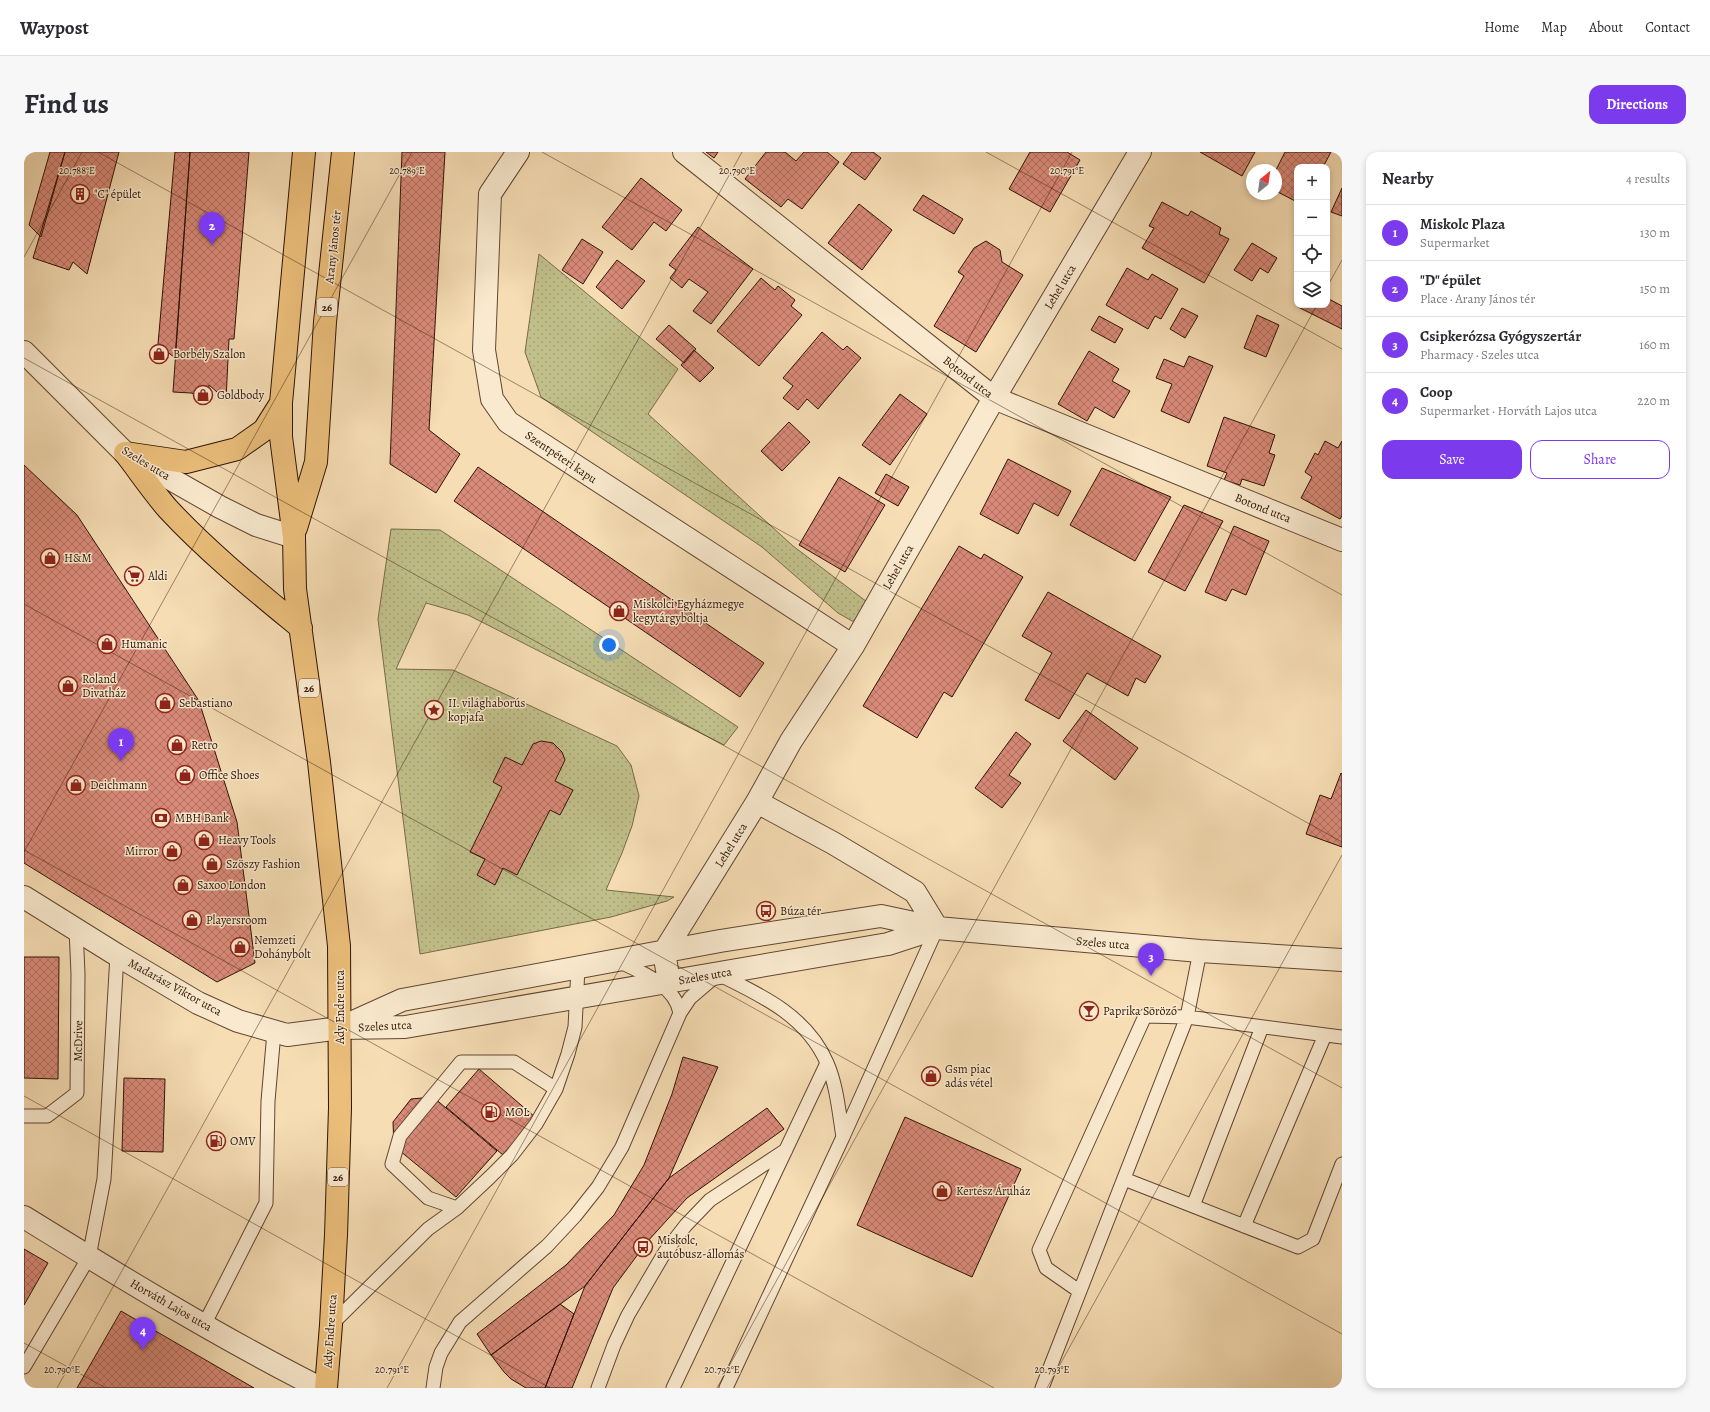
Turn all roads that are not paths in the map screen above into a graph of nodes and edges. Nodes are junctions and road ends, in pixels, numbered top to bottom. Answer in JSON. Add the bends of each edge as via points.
{"nodes":[{"id":1,"x":304,"y":152,"type":"edge"},
{"id":2,"x":343,"y":152,"type":"edge"},
{"id":3,"x":518,"y":152,"type":"edge"},
{"id":4,"x":684,"y":152,"type":"edge"},
{"id":5,"x":1140,"y":152,"type":"edge"},
{"id":6,"x":24,"y":352,"type":"edge"},
{"id":7,"x":994,"y":398,"type":"junction"},
{"id":8,"x":281,"y":403,"type":"junction"},
{"id":9,"x":125,"y":453,"type":"junction"},
{"id":10,"x":294,"y":537,"type":"junction"},
{"id":11,"x":1342,"y":540,"type":"edge"},
{"id":12,"x":301,"y":628,"type":"junction"},
{"id":13,"x":853,"y":646,"type":"junction"},
{"id":14,"x":757,"y":802,"type":"junction"},
{"id":15,"x":24,"y":897,"type":"edge"},
{"id":16,"x":937,"y":928,"type":"junction"},
{"id":17,"x":76,"y":929,"type":"junction"},
{"id":18,"x":1200,"y":951,"type":"junction"},
{"id":19,"x":664,"y":952,"type":"junction"},
{"id":20,"x":117,"y":955,"type":"junction"},
{"id":21,"x":1342,"y":960,"type":"edge"},
{"id":22,"x":617,"y":961,"type":"junction"},
{"id":23,"x":578,"y":968,"type":"junction"},
{"id":24,"x":718,"y":974,"type":"junction"},
{"id":25,"x":664,"y":983,"type":"junction"},
{"id":26,"x":577,"y":998,"type":"junction"},
{"id":27,"x":680,"y":1013,"type":"junction"},
{"id":28,"x":1187,"y":1017,"type":"junction"},
{"id":29,"x":1262,"y":1027,"type":"junction"},
{"id":30,"x":340,"y":1028,"type":"junction"},
{"id":31,"x":274,"y":1032,"type":"junction"},
{"id":32,"x":1325,"y":1035,"type":"junction"},
{"id":33,"x":1342,"y":1037,"type":"edge"},
{"id":34,"x":827,"y":1063,"type":"junction"},
{"id":35,"x":556,"y":1089,"type":"junction"},
{"id":36,"x":24,"y":1116,"type":"edge"},
{"id":37,"x":842,"y":1137,"type":"junction"},
{"id":38,"x":786,"y":1150,"type":"junction"},
{"id":39,"x":1342,"y":1164,"type":"edge"},
{"id":40,"x":1124,"y":1180,"type":"junction"},
{"id":41,"x":1193,"y":1206,"type":"junction"},
{"id":42,"x":457,"y":1208,"type":"junction"},
{"id":43,"x":24,"y":1217,"type":"edge"},
{"id":44,"x":1244,"y":1226,"type":"junction"},
{"id":45,"x":89,"y":1257,"type":"junction"},
{"id":46,"x":1079,"y":1291,"type":"junction"},
{"id":47,"x":204,"y":1325,"type":"junction"},
{"id":48,"x":331,"y":1325,"type":"junction"},
{"id":49,"x":24,"y":1367,"type":"edge"},
{"id":50,"x":320,"y":1388,"type":"edge"},
{"id":51,"x":326,"y":1388,"type":"edge"},
{"id":52,"x":433,"y":1388,"type":"edge"},
{"id":53,"x":598,"y":1388,"type":"edge"},
{"id":54,"x":673,"y":1388,"type":"edge"},
{"id":55,"x":726,"y":1388,"type":"edge"},
{"id":56,"x":1042,"y":1388,"type":"edge"}],
"edges":[{"from":1,"to":8,"type":"main road","number":"26"},
{"from":2,"to":10,"type":"main road","name":"Arany János tér","number":"26","via":[[325,322],[316,462]]},
{"from":3,"to":13,"type":"street","name":"Szentpéteri kapu","via":[[490,194],[484,350],[492,398],[508,422]]},
{"from":4,"to":7,"type":"street","name":"Botond utca"},
{"from":5,"to":7,"type":"street","name":"Lehel utca"},
{"from":6,"to":9,"type":"street","name":"Szeles utca"},
{"from":7,"to":11,"type":"street","name":"Botond utca"},
{"from":7,"to":13,"type":"street","name":"Lehel utca"},
{"from":8,"to":9,"type":"main road","via":[[264,430],[237,449],[186,462]]},
{"from":8,"to":10,"type":"main road","number":"26","via":[[283,456]]},
{"from":9,"to":10,"type":"street","name":"Szeles utca","via":[[256,525]]},
{"from":9,"to":12,"type":"main road","via":[[168,508],[206,547]]},
{"from":10,"to":12,"type":"main road","number":"26","via":[[295,589]]},
{"from":12,"to":30,"type":"main road","name":"Ady Endre utca","number":"26","via":[[339,946]]},
{"from":13,"to":14,"type":"street","name":"Lehel utca","via":[[791,741]]},
{"from":14,"to":16,"type":"street","via":[[833,843],[914,892]]},
{"from":14,"to":19,"type":"street","name":"Lehel utca"},
{"from":15,"to":17,"type":"street","name":"Madarász Viktor utca"},
{"from":16,"to":18,"type":"street","name":"Szeles utca"},
{"from":16,"to":19,"type":"street","name":"Szeles utca","via":[[881,916]]},
{"from":16,"to":24,"type":"street","name":"Szeles utca","via":[[888,944]]},
{"from":16,"to":37,"type":"lane"},
{"from":17,"to":20,"type":"street","name":"Madarász Viktor utca"},
{"from":17,"to":36,"type":"lane","name":"McDrive","via":[[77,1093],[47,1116]]},
{"from":18,"to":21,"type":"street","name":"Szeles utca"},
{"from":18,"to":28,"type":"lane"},
{"from":19,"to":22,"type":"street","name":"Szeles utca"},
{"from":19,"to":25,"type":"street"},
{"from":20,"to":31,"type":"street","name":"Madarász Viktor utca","via":[[198,1002],[238,1021]]},
{"from":20,"to":45,"type":"lane","via":[[104,1179]]},
{"from":22,"to":23,"type":"street","name":"Szeles utca"},
{"from":22,"to":25,"type":"lane"},
{"from":23,"to":26,"type":"lane"},
{"from":23,"to":30,"type":"street","name":"Szeles utca","via":[[402,1000]]},
{"from":24,"to":25,"type":"street","name":"Szeles utca"},
{"from":24,"to":27,"type":"lane","via":[[690,998]]},
{"from":24,"to":34,"type":"lane","via":[[754,991],[800,1023],[816,1043]]},
{"from":25,"to":26,"type":"street","name":"Szeles utca"},
{"from":25,"to":27,"type":"lane","via":[[675,999]]},
{"from":26,"to":30,"type":"street","name":"Szeles utca","via":[[405,1027]]},
{"from":26,"to":35,"type":"lane","via":[[575,1027]]},
{"from":27,"to":52,"type":"lane","via":[[622,1147],[598,1187],[547,1246],[460,1322],[440,1352]]},
{"from":28,"to":29,"type":"lane"},
{"from":28,"to":40,"type":"lane"},
{"from":28,"to":46,"type":"lane","via":[[1145,1016],[1039,1250],[1046,1268]]},
{"from":29,"to":32,"type":"lane"},
{"from":29,"to":41,"type":"lane"},
{"from":30,"to":31,"type":"street","name":"Madarász Viktor utca","via":[[287,1035]]},
{"from":30,"to":48,"type":"main road","name":"Ady Endre utca","number":"26","via":[[336,1235]]},
{"from":31,"to":47,"type":"lane","via":[[268,1101],[266,1203]]},
{"from":32,"to":33,"type":"lane"},
{"from":32,"to":44,"type":"lane"},
{"from":34,"to":37,"type":"lane","via":[[837,1099]]},
{"from":34,"to":38,"type":"lane"},
{"from":35,"to":42,"type":"lane","via":[[536,1124],[512,1154]]},
{"from":35,"to":42,"type":"lane","via":[[514,1062],[461,1062],[400,1136],[392,1164],[428,1198]]},
{"from":37,"to":55,"type":"lane"},
{"from":38,"to":53,"type":"lane","via":[[710,1200],[664,1252],[628,1315]]},
{"from":38,"to":54,"type":"lane"},
{"from":39,"to":44,"type":"lane","via":[[1313,1239],[1298,1247]]},
{"from":40,"to":41,"type":"lane"},
{"from":40,"to":46,"type":"lane"},
{"from":41,"to":44,"type":"lane"},
{"from":42,"to":48,"type":"lane","via":[[428,1229]]},
{"from":43,"to":45,"type":"street","name":"Horváth Lajos utca"},
{"from":45,"to":47,"type":"street","name":"Horváth Lajos utca"},
{"from":45,"to":49,"type":"lane"},
{"from":46,"to":56,"type":"lane"},
{"from":47,"to":50,"type":"street","name":"Horváth Lajos utca"},
{"from":48,"to":51,"type":"main road","name":"Ady Endre utca","number":"26"}]}
